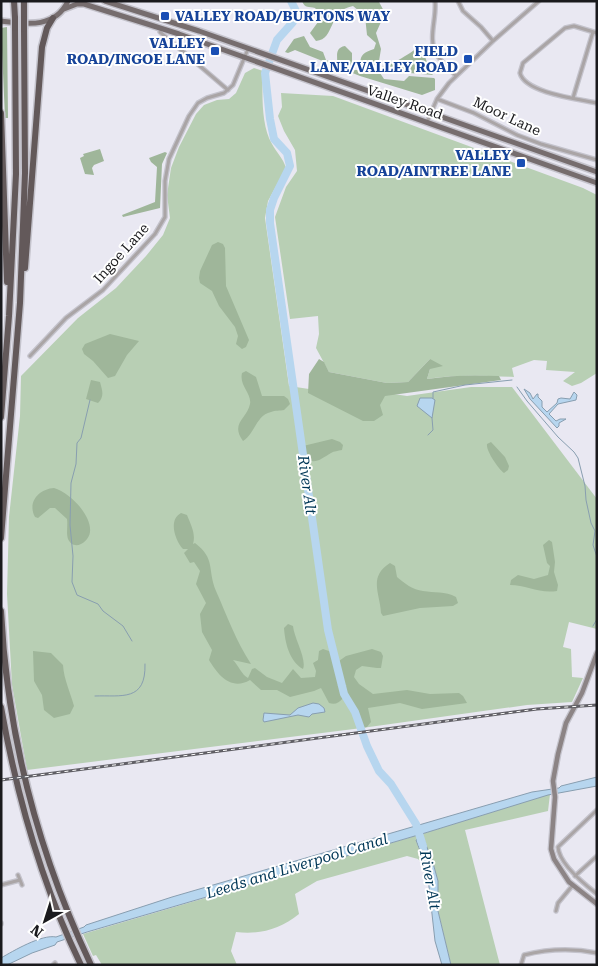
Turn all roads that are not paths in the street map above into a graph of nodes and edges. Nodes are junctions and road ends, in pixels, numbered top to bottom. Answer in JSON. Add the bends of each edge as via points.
{"nodes":[{"id":1,"x":14,"y":1,"type":"edge"},
{"id":2,"x":24,"y":1,"type":"edge"},
{"id":3,"x":68,"y":1,"type":"edge"},
{"id":4,"x":105,"y":1,"type":"edge"},
{"id":5,"x":435,"y":1,"type":"edge"},
{"id":6,"x":458,"y":1,"type":"edge"},
{"id":7,"x":539,"y":1,"type":"edge"},
{"id":8,"x":64,"y":9,"type":"junction"},
{"id":9,"x":53,"y":18,"type":"junction"},
{"id":10,"x":1,"y":21,"type":"edge"},
{"id":11,"x":160,"y":32,"type":"dead end"},
{"id":12,"x":595,"y":32,"type":"edge"},
{"id":13,"x":493,"y":41,"type":"junction"},
{"id":14,"x":248,"y":48,"type":"junction"},
{"id":15,"x":245,"y":57,"type":"junction"},
{"id":16,"x":456,"y":76,"type":"junction"},
{"id":17,"x":228,"y":90,"type":"junction"},
{"id":18,"x":572,"y":98,"type":"junction"},
{"id":19,"x":437,"y":99,"type":"junction"},
{"id":20,"x":597,"y":103,"type":"edge"},
{"id":21,"x":1,"y":113,"type":"edge"},
{"id":22,"x":431,"y":113,"type":"junction"},
{"id":23,"x":428,"y":122,"type":"junction"},
{"id":24,"x":597,"y":160,"type":"edge"},
{"id":25,"x":597,"y":172,"type":"edge"},
{"id":26,"x":597,"y":183,"type":"edge"},
{"id":27,"x":20,"y":303,"type":"junction"},
{"id":28,"x":9,"y":316,"type":"junction"},
{"id":29,"x":30,"y":356,"type":"dead end"},
{"id":30,"x":1,"y":417,"type":"edge"},
{"id":31,"x":1,"y":538,"type":"edge"},
{"id":32,"x":1,"y":611,"type":"edge"},
{"id":33,"x":597,"y":654,"type":"edge"},
{"id":34,"x":1,"y":707,"type":"edge"},
{"id":35,"x":597,"y":810,"type":"edge"},
{"id":36,"x":597,"y":856,"type":"edge"},
{"id":37,"x":18,"y":875,"type":"dead end"},
{"id":38,"x":575,"y":876,"type":"junction"},
{"id":39,"x":20,"y":880,"type":"junction"},
{"id":40,"x":1,"y":885,"type":"edge"},
{"id":41,"x":22,"y":885,"type":"dead end"},
{"id":42,"x":573,"y":885,"type":"junction"},
{"id":43,"x":597,"y":894,"type":"edge"},
{"id":44,"x":597,"y":904,"type":"edge"},
{"id":45,"x":556,"y":911,"type":"dead end"},
{"id":46,"x":597,"y":953,"type":"edge"},
{"id":47,"x":81,"y":965,"type":"edge"},
{"id":48,"x":91,"y":965,"type":"edge"},
{"id":49,"x":521,"y":965,"type":"edge"}],
"edges":[{"from":1,"to":28,"type":"highway","bridge":true,"via":[[16,174]]},
{"from":2,"to":27,"type":"highway","bridge":true,"via":[[25,173]]},
{"from":3,"to":8,"type":"main road"},
{"from":4,"to":14,"type":"main road","name":"Valley Road"},
{"from":5,"to":16,"type":"street","via":[[434,49]]},
{"from":6,"to":13,"type":"street","via":[[463,11]]},
{"from":7,"to":13,"type":"street"},
{"from":8,"to":9,"type":"main road"},
{"from":8,"to":15,"type":"main road","name":"Valley Road","via":[[84,4]]},
{"from":9,"to":10,"type":"main road","via":[[31,24]]},
{"from":9,"to":27,"type":"highway","via":[[42,46],[28,252]]},
{"from":11,"to":17,"type":"street"},
{"from":12,"to":18,"type":"street"},
{"from":12,"to":18,"type":"street","via":[[574,26],[564,28],[520,68],[524,81],[550,94]]},
{"from":13,"to":16,"type":"street"},
{"from":14,"to":15,"type":"street"},
{"from":14,"to":22,"type":"main road","name":"Valley Road"},
{"from":15,"to":17,"type":"street","via":[[238,77]]},
{"from":15,"to":23,"type":"main road","name":"Valley Road"},
{"from":16,"to":19,"type":"street"},
{"from":17,"to":29,"type":"street","name":"Ingoe Lane","via":[[198,103],[189,116],[169,159],[165,216],[155,234],[103,290],[66,318]]},
{"from":18,"to":20,"type":"street"},
{"from":19,"to":22,"type":"street"},
{"from":19,"to":24,"type":"street","name":"Moor Lane","via":[[474,113],[516,135]]},
{"from":21,"to":28,"type":"highway"},
{"from":22,"to":23,"type":"street"},
{"from":22,"to":25,"type":"main road","name":"Valley Road"},
{"from":23,"to":26,"type":"main road","name":"Valley Road"},
{"from":27,"to":31,"type":"highway"},
{"from":28,"to":30,"type":"highway"},
{"from":32,"to":48,"type":"highway","via":[[8,691],[25,782],[44,850]]},
{"from":33,"to":42,"type":"main road","via":[[566,724],[553,785],[552,854]]},
{"from":34,"to":47,"type":"highway","via":[[16,784],[36,855],[61,923]]},
{"from":35,"to":38,"type":"street","via":[[560,844],[558,851]]},
{"from":36,"to":38,"type":"street"},
{"from":37,"to":39,"type":"street"},
{"from":38,"to":43,"type":"street"},
{"from":39,"to":40,"type":"street"},
{"from":39,"to":41,"type":"street"},
{"from":42,"to":44,"type":"main road"},
{"from":42,"to":45,"type":"street","via":[[558,902]]},
{"from":46,"to":49,"type":"street","via":[[582,950],[538,952],[524,955]]}]}
